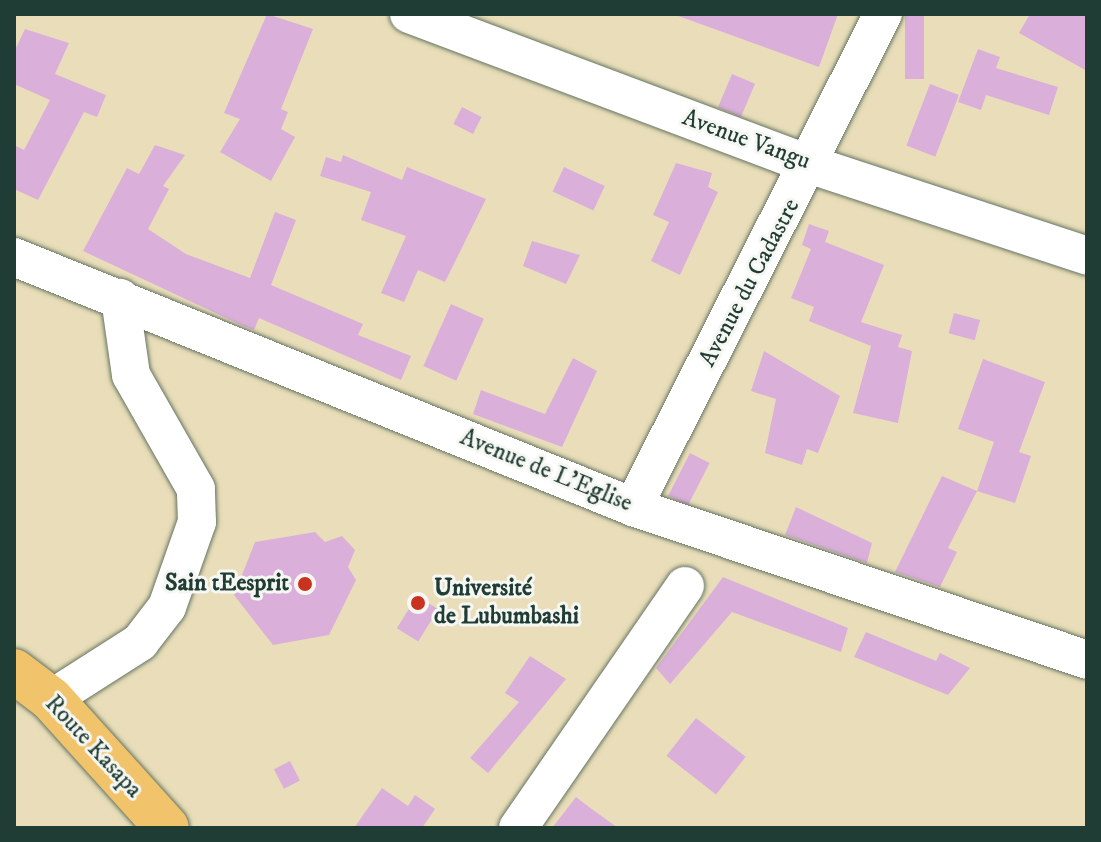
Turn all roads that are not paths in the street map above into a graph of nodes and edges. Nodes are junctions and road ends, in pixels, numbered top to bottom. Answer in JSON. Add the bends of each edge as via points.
{"nodes":[{"id":1,"x":409,"y":14,"type":"edge"},
{"id":2,"x":883,"y":14,"type":"edge"},
{"id":3,"x":811,"y":165,"type":"junction"},
{"id":4,"x":1087,"y":256,"type":"edge"},
{"id":5,"x":14,"y":257,"type":"edge"},
{"id":6,"x":120,"y":298,"type":"junction"},
{"id":7,"x":633,"y":507,"type":"junction"},
{"id":8,"x":685,"y":586,"type":"dead end"},
{"id":9,"x":1087,"y":660,"type":"edge"},
{"id":10,"x":14,"y":671,"type":"edge"},
{"id":11,"x":51,"y":699,"type":"junction"},
{"id":12,"x":167,"y":828,"type":"edge"},
{"id":13,"x":518,"y":828,"type":"edge"}],
"edges":[{"from":1,"to":3,"type":"street","name":"Avenue Vangu"},
{"from":2,"to":3,"type":"street","name":"Avenue du Cadastre"},
{"from":3,"to":4,"type":"street","name":"Avenue Vangu"},
{"from":3,"to":7,"type":"street","name":"Avenue du Cadastre"},
{"from":5,"to":6,"type":"street","name":"Avenue de L'Eglise"},
{"from":6,"to":7,"type":"street","name":"Avenue de L'Eglise"},
{"from":6,"to":11,"type":"street","via":[[131,375],[196,489],[197,522],[167,607],[140,642]]},
{"from":7,"to":9,"type":"street","name":"Avenue de L'Eglise"},
{"from":8,"to":13,"type":"street"},
{"from":10,"to":11,"type":"main road","name":"Route Kasapa"},
{"from":11,"to":12,"type":"main road","name":"Route Kasapa"}]}
